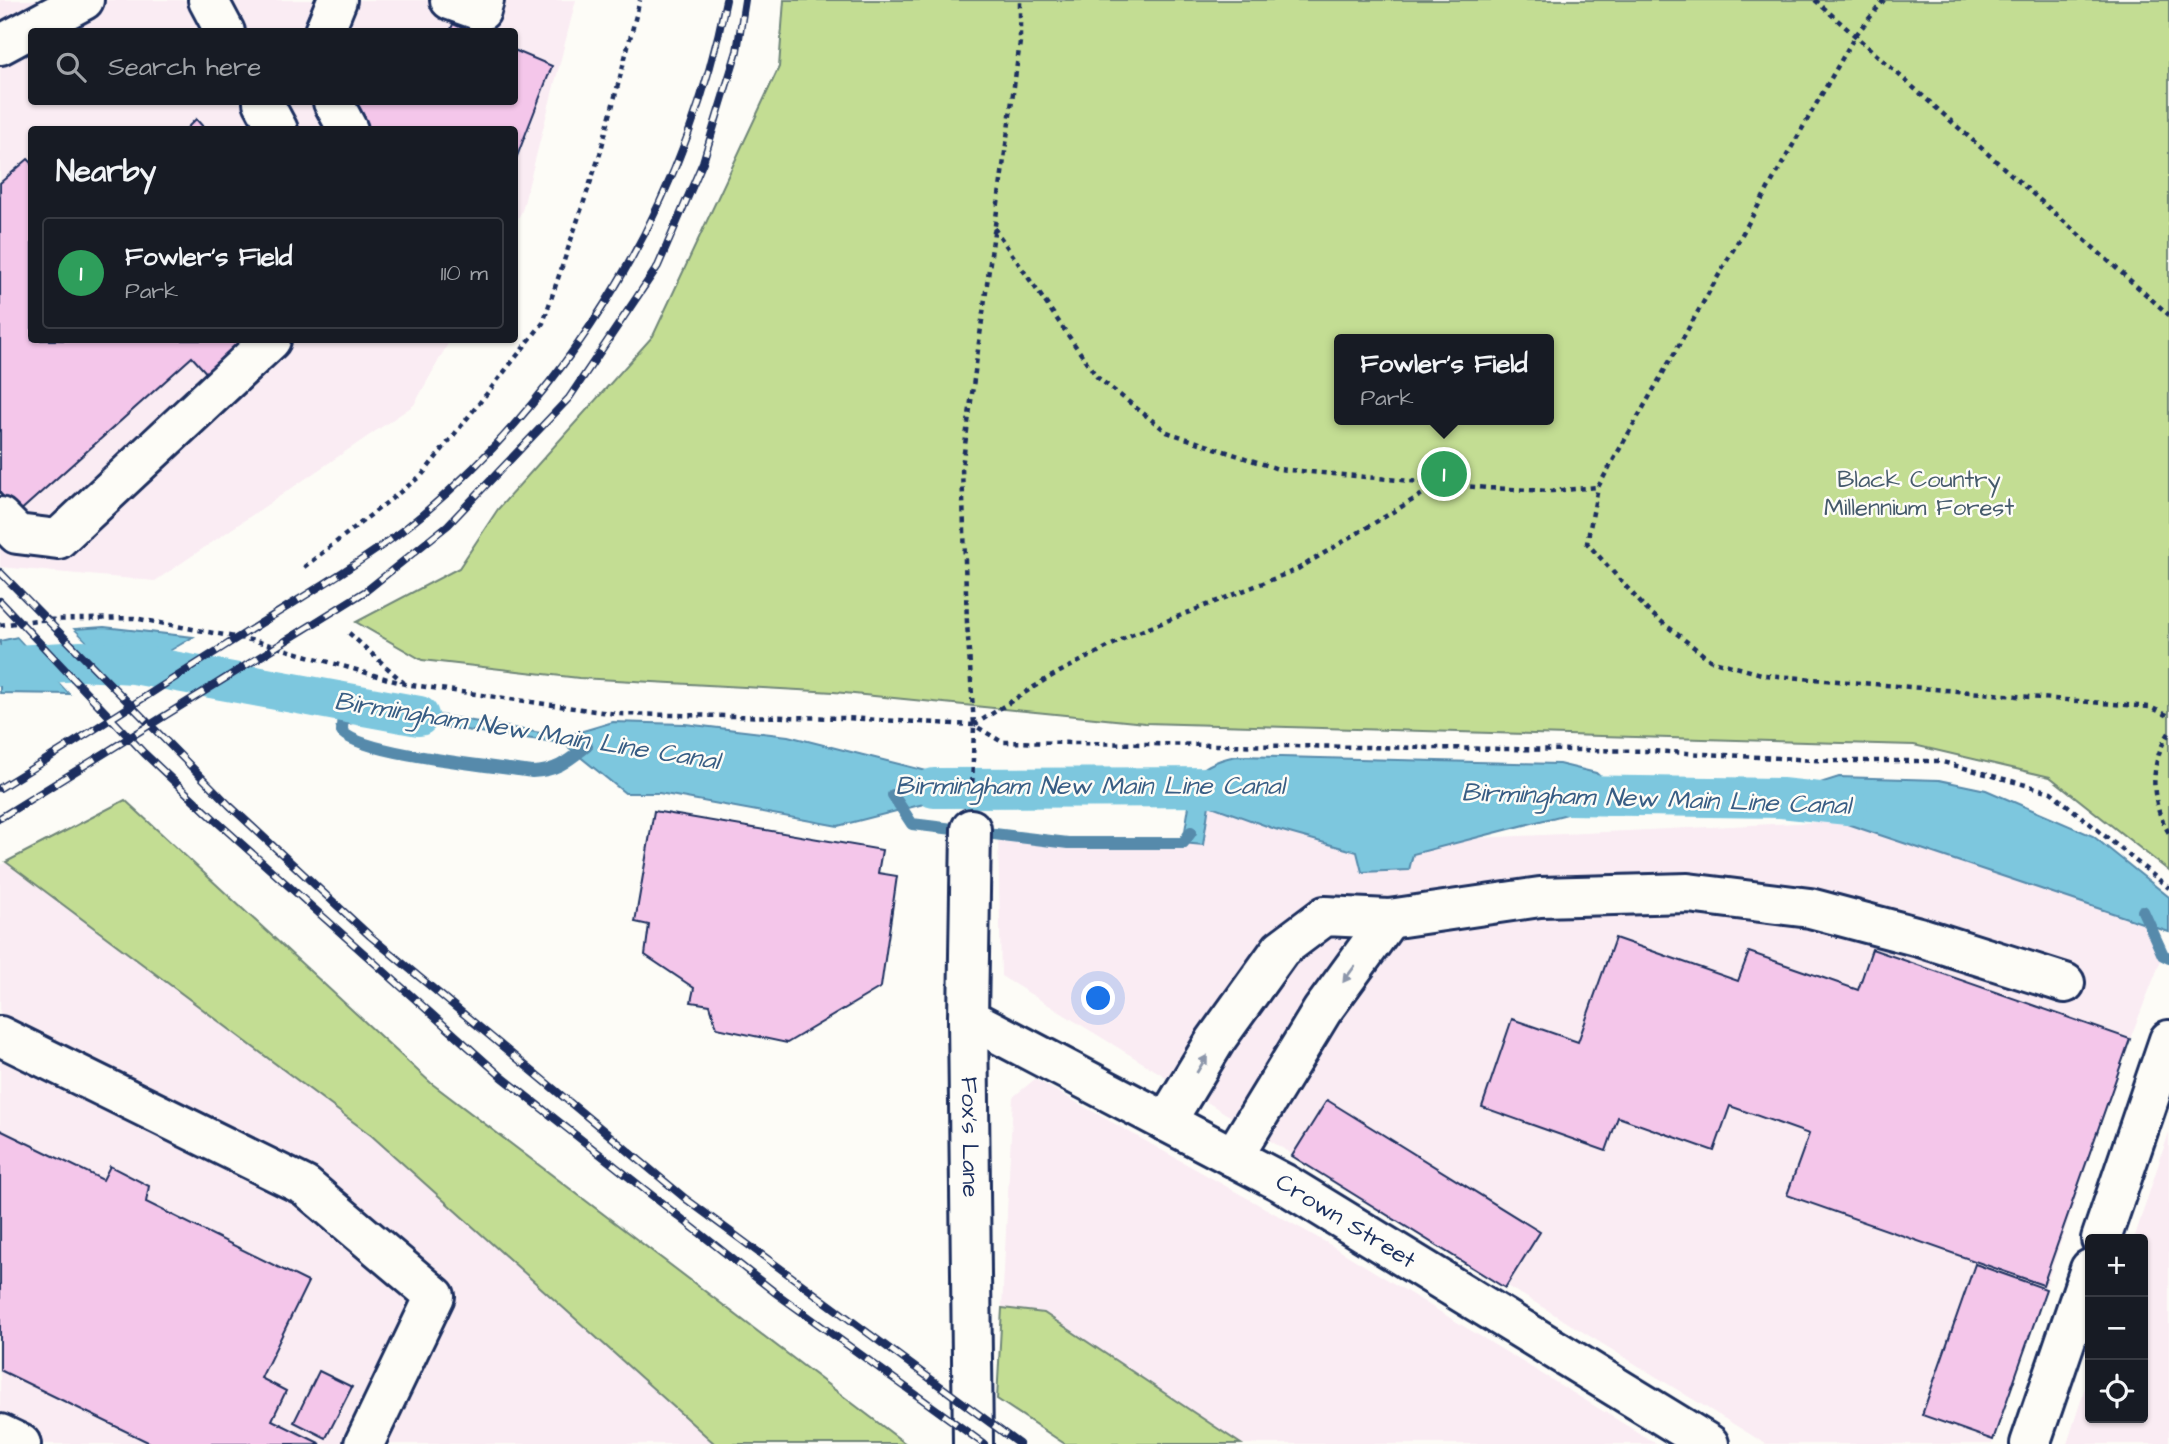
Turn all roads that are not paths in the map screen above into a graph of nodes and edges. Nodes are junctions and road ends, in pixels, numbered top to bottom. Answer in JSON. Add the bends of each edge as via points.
{"nodes":[{"id":1,"x":84,"y":0,"type":"edge"},
{"id":2,"x":208,"y":0,"type":"edge"},
{"id":3,"x":338,"y":0,"type":"edge"},
{"id":4,"x":450,"y":0,"type":"edge"},
{"id":5,"x":484,"y":0,"type":"edge"},
{"id":6,"x":32,"y":28,"type":"edge"},
{"id":7,"x":223,"y":28,"type":"edge"},
{"id":8,"x":326,"y":28,"type":"edge"},
{"id":9,"x":28,"y":30,"type":"edge"},
{"id":10,"x":0,"y":45,"type":"edge"},
{"id":11,"x":265,"y":105,"type":"edge"},
{"id":12,"x":335,"y":105,"type":"edge"},
{"id":13,"x":276,"y":126,"type":"edge"},
{"id":14,"x":346,"y":126,"type":"edge"},
{"id":15,"x":268,"y":343,"type":"edge"},
{"id":16,"x":0,"y":517,"type":"edge"},
{"id":17,"x":971,"y":829,"type":"dead end"},
{"id":18,"x":1390,"y":919,"type":"junction"},
{"id":19,"x":2065,"y":983,"type":"dead end"},
{"id":20,"x":968,"y":1018,"type":"junction"},
{"id":21,"x":0,"y":1036,"type":"edge"},
{"id":22,"x":2169,"y":1040,"type":"edge"},
{"id":23,"x":1166,"y":1122,"type":"junction"},
{"id":24,"x":1233,"y":1157,"type":"junction"},
{"id":25,"x":2103,"y":1234,"type":"edge"},
{"id":26,"x":2085,"y":1284,"type":"edge"},
{"id":27,"x":0,"y":1434,"type":"edge"},
{"id":28,"x":21,"y":1444,"type":"edge"},
{"id":29,"x":364,"y":1444,"type":"edge"},
{"id":30,"x":973,"y":1444,"type":"edge"},
{"id":31,"x":1709,"y":1444,"type":"edge"},
{"id":32,"x":2030,"y":1444,"type":"edge"}],
"edges":[{"from":1,"to":6,"type":"street"},
{"from":2,"to":7,"type":"street"},
{"from":3,"to":8,"type":"street"},
{"from":4,"to":5,"type":"street","via":[[481,11]]},
{"from":9,"to":10,"type":"street"},
{"from":11,"to":13,"type":"street"},
{"from":12,"to":14,"type":"street"},
{"from":15,"to":16,"type":"street","via":[[58,539],[16,534]]},
{"from":17,"to":20,"type":"street","name":"Fox's Lane"},
{"from":18,"to":19,"type":"street","via":[[1540,897],[1688,892],[1810,908]]},
{"from":23,"to":18,"type":"street","one_way":true,"via":[[1215,1041],[1281,949],[1325,916]]},
{"from":18,"to":24,"type":"street","one_way":true,"via":[[1322,1011]]},
{"from":20,"to":23,"type":"street","name":"Crown Street"},
{"from":20,"to":30,"type":"street","name":"Fox's Lane"},
{"from":21,"to":29,"type":"street","via":[[305,1186],[435,1297]]},
{"from":22,"to":25,"type":"street"},
{"from":23,"to":24,"type":"street","name":"Crown Street"},
{"from":24,"to":31,"type":"street","name":"Crown Street","via":[[1283,1183]]},
{"from":26,"to":32,"type":"street"},
{"from":27,"to":28,"type":"street"}]}
